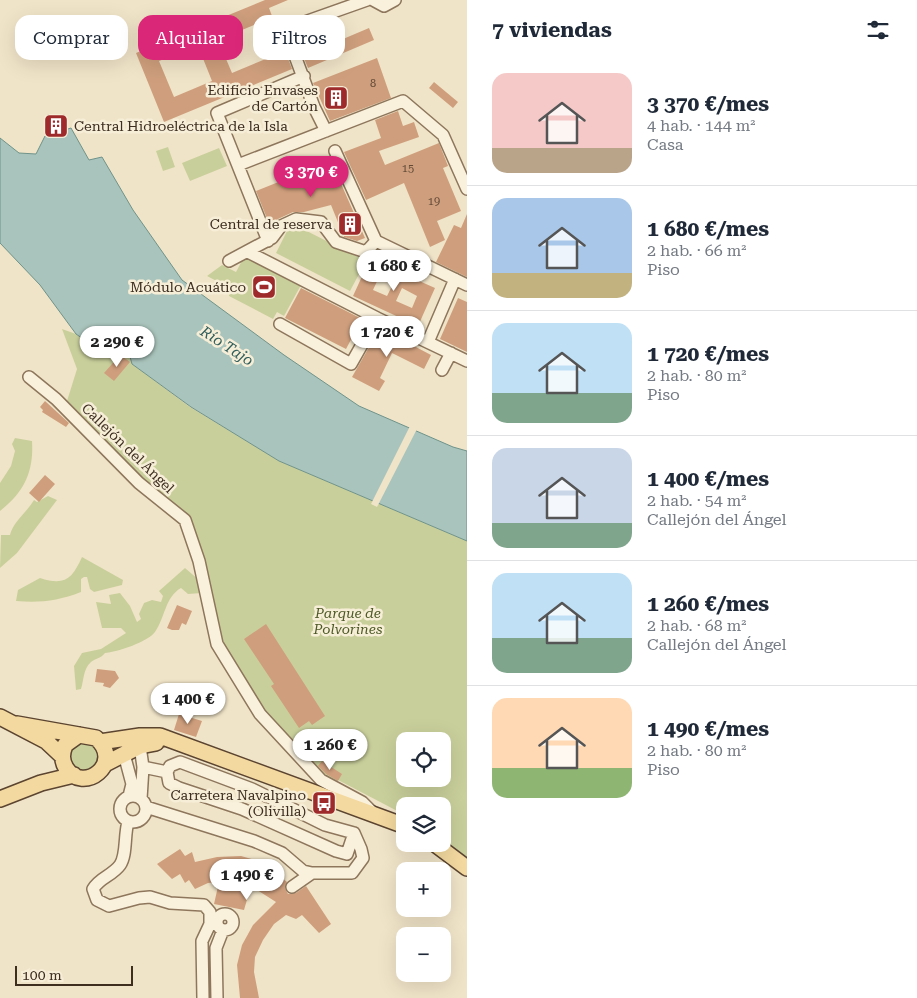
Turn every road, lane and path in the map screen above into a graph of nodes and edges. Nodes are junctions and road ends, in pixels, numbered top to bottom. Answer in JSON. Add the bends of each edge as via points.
{"nodes":[{"id":1,"x":367,"y":0,"type":"edge"},
{"id":2,"x":372,"y":0,"type":"edge"},
{"id":3,"x":395,"y":0,"type":"edge"},
{"id":4,"x":304,"y":76,"type":"junction"},
{"id":5,"x":326,"y":131,"type":"junction"},
{"id":6,"x":335,"y":151,"type":"dead end"},
{"id":7,"x":238,"y":165,"type":"junction"},
{"id":8,"x":467,"y":189,"type":"edge"},
{"id":9,"x":268,"y":241,"type":"junction"},
{"id":10,"x":376,"y":241,"type":"junction"},
{"id":11,"x":248,"y":252,"type":"junction"},
{"id":12,"x":229,"y":262,"type":"dead end"},
{"id":13,"x":455,"y":279,"type":"junction"},
{"id":14,"x":467,"y":285,"type":"edge"},
{"id":15,"x":377,"y":318,"type":"junction"},
{"id":16,"x":280,"y":324,"type":"dead end"},
{"id":17,"x":428,"y":342,"type":"junction"},
{"id":18,"x":451,"y":353,"type":"junction"},
{"id":19,"x":467,"y":360,"type":"edge"},
{"id":20,"x":442,"y":370,"type":"dead end"},
{"id":21,"x":29,"y":377,"type":"dead end"},
{"id":22,"x":0,"y":717,"type":"edge"},
{"id":23,"x":17,"y":724,"type":"junction"},
{"id":24,"x":79,"y":735,"type":"junction"},
{"id":25,"x":100,"y":742,"type":"junction"},
{"id":26,"x":176,"y":742,"type":"junction"},
{"id":27,"x":140,"y":746,"type":"junction"},
{"id":28,"x":124,"y":754,"type":"junction"},
{"id":29,"x":63,"y":758,"type":"junction"},
{"id":30,"x":105,"y":764,"type":"junction"},
{"id":31,"x":143,"y":767,"type":"junction"},
{"id":32,"x":167,"y":772,"type":"junction"},
{"id":33,"x":74,"y":775,"type":"junction"},
{"id":34,"x":41,"y":783,"type":"junction"},
{"id":35,"x":318,"y":786,"type":"junction"},
{"id":36,"x":129,"y":796,"type":"junction"},
{"id":37,"x":0,"y":799,"type":"edge"},
{"id":38,"x":144,"y":803,"type":"junction"},
{"id":39,"x":128,"y":822,"type":"junction"},
{"id":40,"x":396,"y":823,"type":"edge"},
{"id":41,"x":354,"y":833,"type":"junction"},
{"id":42,"x":446,"y":852,"type":"edge"},
{"id":43,"x":467,"y":868,"type":"edge"},
{"id":44,"x":312,"y":873,"type":"junction"},
{"id":45,"x":292,"y":887,"type":"dead end"},
{"id":46,"x":223,"y":930,"type":"dead end"},
{"id":47,"x":203,"y":998,"type":"edge"},
{"id":48,"x":217,"y":998,"type":"edge"}],
"edges":[{"from":1,"to":4,"type":"street","via":[[285,29]]},
{"from":2,"to":3,"type":"street","via":[[384,6]]},
{"from":4,"to":5,"type":"street"},
{"from":4,"to":7,"type":"street","via":[[217,113]]},
{"from":5,"to":7,"type":"street"},
{"from":5,"to":8,"type":"street","via":[[403,100],[443,135]]},
{"from":6,"to":10,"type":"street"},
{"from":7,"to":9,"type":"street"},
{"from":9,"to":10,"type":"street","via":[[280,226],[296,219],[321,222],[336,242],[366,252]]},
{"from":9,"to":11,"type":"street"},
{"from":10,"to":13,"type":"street"},
{"from":11,"to":12,"type":"street"},
{"from":11,"to":15,"type":"street"},
{"from":13,"to":14,"type":"street"},
{"from":13,"to":17,"type":"street"},
{"from":15,"to":16,"type":"street","via":[[351,364]]},
{"from":15,"to":17,"type":"street"},
{"from":17,"to":18,"type":"street"},
{"from":18,"to":19,"type":"street"},
{"from":18,"to":20,"type":"street"},
{"from":21,"to":35,"type":"street","name":"Callejón del Ángel","via":[[56,399],[139,483],[185,520],[199,561],[217,644],[260,714]]},
{"from":22,"to":23,"type":"main road"},
{"from":23,"to":24,"type":"main road"},
{"from":23,"to":29,"type":"main road","via":[[46,741]]},
{"from":24,"to":25,"type":"main road","via":[[90,736]]},
{"from":24,"to":29,"type":"main road","via":[[66,745]]},
{"from":25,"to":26,"type":"main road","via":[[160,736]]},
{"from":25,"to":30,"type":"main road","via":[[106,752]]},
{"from":26,"to":27,"type":"main road"},
{"from":26,"to":35,"type":"main road"},
{"from":27,"to":28,"type":"main road"},
{"from":27,"to":31,"type":"street"},
{"from":28,"to":30,"type":"main road"},
{"from":28,"to":36,"type":"street","via":[[132,784]]},
{"from":29,"to":33,"type":"main road","via":[[65,766]]},
{"from":29,"to":34,"type":"main road"},
{"from":30,"to":33,"type":"main road","via":[[92,777]]},
{"from":31,"to":32,"type":"street"},
{"from":31,"to":38,"type":"street"},
{"from":32,"to":41,"type":"street","via":[[170,766],[180,762],[189,764],[252,789],[325,825]]},
{"from":32,"to":41,"type":"street","via":[[170,783],[179,788],[242,809],[336,851],[347,854]]},
{"from":33,"to":34,"type":"main road"},
{"from":34,"to":37,"type":"main road"},
{"from":35,"to":40,"type":"main road"},
{"from":36,"to":38,"type":"street"},
{"from":36,"to":39,"type":"street","via":[[119,809]]},
{"from":38,"to":39,"type":"street","via":[[141,820]]},
{"from":38,"to":44,"type":"street","via":[[254,840],[282,853],[303,871]]},
{"from":39,"to":47,"type":"street","via":[[120,865],[98,880],[93,889],[97,900],[108,906],[150,897],[170,903],[204,905],[210,912],[210,924],[202,941]]},
{"from":41,"to":44,"type":"street","via":[[362,858],[352,873]]},
{"from":42,"to":43,"type":"main road"},
{"from":44,"to":45,"type":"street"},
{"from":46,"to":48,"type":"street","via":[[216,948]]}]}
